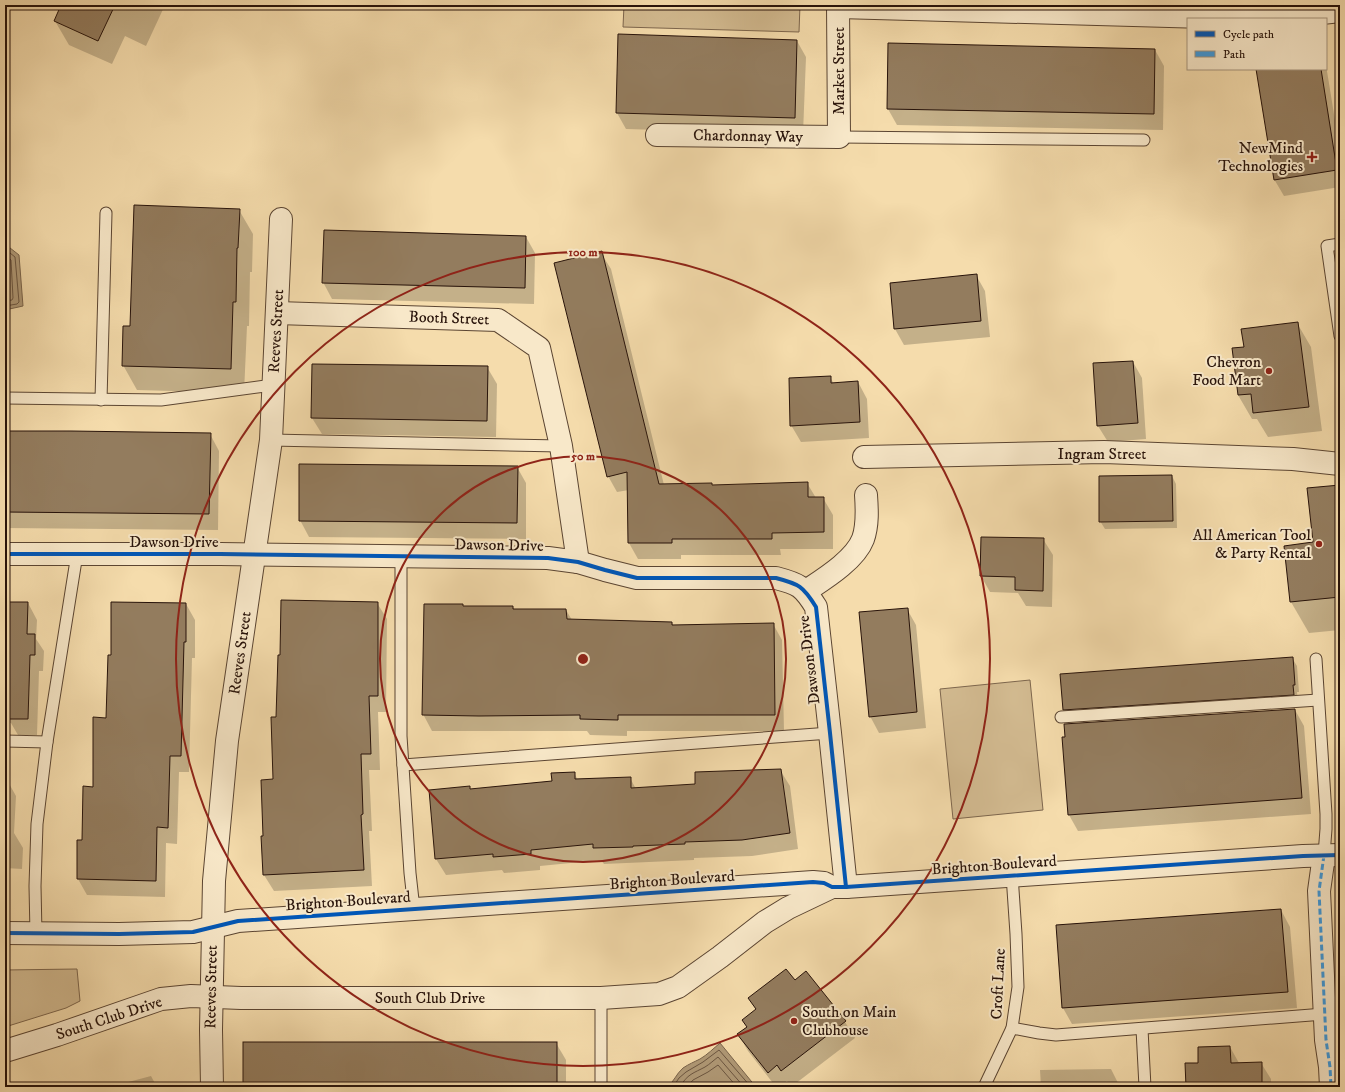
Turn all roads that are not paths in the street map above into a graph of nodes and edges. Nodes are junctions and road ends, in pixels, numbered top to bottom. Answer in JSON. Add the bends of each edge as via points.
{"nodes":[{"id":1,"x":838,"y":6,"type":"edge"},
{"id":2,"x":1340,"y":11,"type":"edge"},
{"id":3,"x":657,"y":135,"type":"dead end"},
{"id":4,"x":839,"y":137,"type":"junction"},
{"id":5,"x":1144,"y":140,"type":"dead end"},
{"id":6,"x":106,"y":213,"type":"dead end"},
{"id":7,"x":281,"y":219,"type":"dead end"},
{"id":8,"x":1340,"y":244,"type":"edge"},
{"id":9,"x":277,"y":313,"type":"junction"},
{"id":10,"x":1340,"y":336,"type":"edge"},
{"id":11,"x":273,"y":385,"type":"junction"},
{"id":12,"x":5,"y":398,"type":"edge"},
{"id":13,"x":101,"y":400,"type":"junction"},
{"id":14,"x":271,"y":440,"type":"junction"},
{"id":15,"x":561,"y":446,"type":"junction"},
{"id":16,"x":864,"y":457,"type":"dead end"},
{"id":17,"x":1340,"y":464,"type":"edge"},
{"id":18,"x":866,"y":495,"type":"dead end"},
{"id":19,"x":5,"y":554,"type":"edge"},
{"id":20,"x":76,"y":554,"type":"junction"},
{"id":21,"x":254,"y":555,"type":"junction"},
{"id":22,"x":401,"y":556,"type":"junction"},
{"id":23,"x":578,"y":562,"type":"junction"},
{"id":24,"x":806,"y":591,"type":"junction"},
{"id":25,"x":1316,"y":659,"type":"dead end"},
{"id":26,"x":1318,"y":700,"type":"junction"},
{"id":27,"x":1061,"y":718,"type":"dead end"},
{"id":28,"x":830,"y":733,"type":"junction"},
{"id":29,"x":5,"y":741,"type":"edge"},
{"id":30,"x":47,"y":742,"type":"junction"},
{"id":31,"x":403,"y":765,"type":"junction"},
{"id":32,"x":1332,"y":855,"type":"edge"},
{"id":33,"x":1012,"y":875,"type":"junction"},
{"id":34,"x":839,"y":887,"type":"junction"},
{"id":35,"x":414,"y":909,"type":"junction"},
{"id":36,"x":212,"y":928,"type":"junction"},
{"id":37,"x":5,"y":933,"type":"edge"},
{"id":38,"x":36,"y":934,"type":"junction"},
{"id":39,"x":211,"y":997,"type":"junction"},
{"id":40,"x":601,"y":998,"type":"junction"},
{"id":41,"x":1324,"y":1014,"type":"junction"},
{"id":42,"x":1012,"y":1028,"type":"junction"},
{"id":43,"x":1142,"y":1029,"type":"junction"},
{"id":44,"x":5,"y":1052,"type":"edge"},
{"id":45,"x":212,"y":1087,"type":"edge"},
{"id":46,"x":601,"y":1087,"type":"edge"},
{"id":47,"x":984,"y":1087,"type":"edge"},
{"id":48,"x":1145,"y":1087,"type":"edge"},
{"id":49,"x":1331,"y":1087,"type":"edge"}],
"edges":[{"from":1,"to":2,"type":"street","via":[[1241,18]]},
{"from":1,"to":4,"type":"street","name":"Market Street"},
{"from":3,"to":4,"type":"street","name":"Chardonnay Way"},
{"from":4,"to":5,"type":"lane"},
{"from":6,"to":13,"type":"lane"},
{"from":7,"to":9,"type":"street","name":"Reeves Street"},
{"from":8,"to":10,"type":"lane","via":[[1327,246]]},
{"from":9,"to":11,"type":"street","name":"Reeves Street"},
{"from":9,"to":15,"type":"street","name":"Booth Street","via":[[498,320],[539,348]]},
{"from":11,"to":13,"type":"lane","via":[[161,400]]},
{"from":11,"to":14,"type":"street","name":"Reeves Street"},
{"from":12,"to":13,"type":"lane"},
{"from":14,"to":15,"type":"lane"},
{"from":14,"to":21,"type":"street","name":"Reeves Street"},
{"from":15,"to":23,"type":"street","name":"Booth Street"},
{"from":16,"to":17,"type":"street","name":"Ingram Street","via":[[1104,452],[1293,459]]},
{"from":18,"to":24,"type":"street","via":[[867,518],[863,539],[855,552],[834,573]]},
{"from":19,"to":20,"type":"street","name":"Dawson Drive"},
{"from":20,"to":21,"type":"street","name":"Dawson Drive"},
{"from":20,"to":30,"type":"lane"},
{"from":21,"to":22,"type":"street","name":"Dawson Drive"},
{"from":21,"to":36,"type":"street","name":"Reeves Street","via":[[227,741]]},
{"from":22,"to":23,"type":"street","name":"Dawson Drive","via":[[548,558]]},
{"from":22,"to":31,"type":"lane"},
{"from":23,"to":24,"type":"street","name":"Dawson Drive","via":[[637,578],[776,578],[794,582]]},
{"from":24,"to":28,"type":"street","name":"Dawson Drive","via":[[816,607]]},
{"from":25,"to":26,"type":"lane"},
{"from":26,"to":27,"type":"lane"},
{"from":26,"to":32,"type":"lane","via":[[1326,829]]},
{"from":28,"to":31,"type":"lane"},
{"from":28,"to":34,"type":"street","name":"Dawson Drive"},
{"from":29,"to":30,"type":"lane"},
{"from":30,"to":38,"type":"lane","via":[[37,824]]},
{"from":31,"to":35,"type":"lane"},
{"from":32,"to":33,"type":"street","name":"Brighton Boulevard"},
{"from":32,"to":41,"type":"street","via":[[1319,891]]},
{"from":33,"to":34,"type":"street","name":"Brighton Boulevard"},
{"from":33,"to":42,"type":"lane","name":"Croft Lane","via":[[1018,987]]},
{"from":34,"to":35,"type":"street","name":"Brighton Boulevard","via":[[813,882]]},
{"from":34,"to":40,"type":"street","name":"South Club Drive","via":[[788,908],[765,922],[678,987],[660,994]]},
{"from":35,"to":36,"type":"street","name":"Brighton Boulevard","via":[[238,921]]},
{"from":36,"to":38,"type":"street","name":"Brighton Boulevard","via":[[193,932]]},
{"from":36,"to":39,"type":"street","name":"Reeves Street"},
{"from":37,"to":38,"type":"street","name":"Brighton Boulevard"},
{"from":39,"to":40,"type":"street","name":"South Club Drive"},
{"from":39,"to":44,"type":"street","name":"South Club Drive","via":[[161,999]]},
{"from":39,"to":45,"type":"street","name":"Reeves Street"},
{"from":40,"to":46,"type":"lane"},
{"from":41,"to":43,"type":"lane"},
{"from":41,"to":49,"type":"street"},
{"from":42,"to":43,"type":"lane","via":[[1056,1035]]},
{"from":42,"to":47,"type":"lane","name":"Croft Lane"},
{"from":43,"to":48,"type":"lane"}]}
